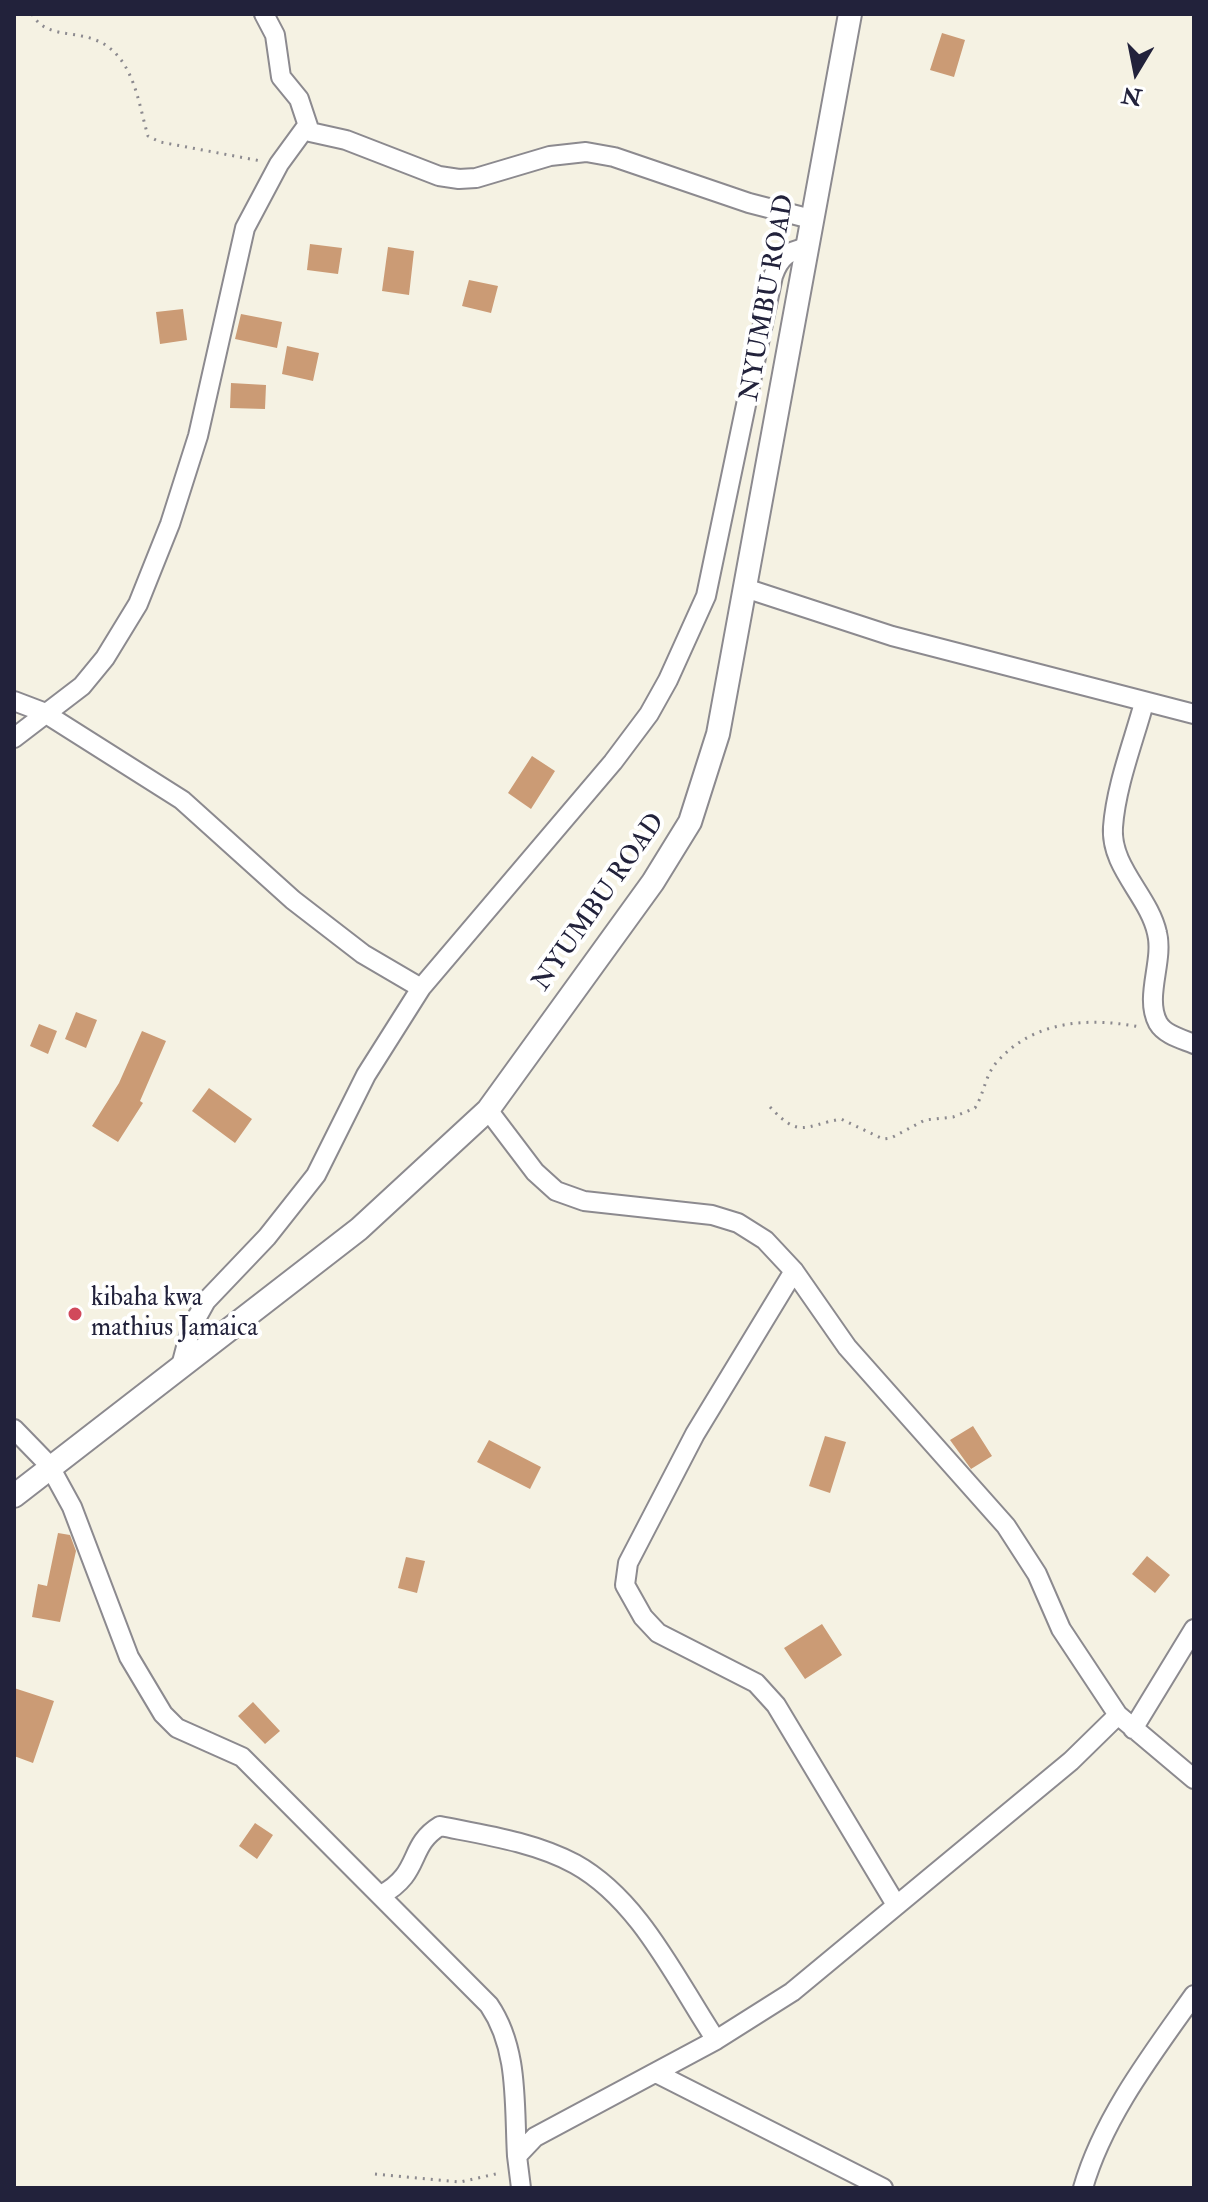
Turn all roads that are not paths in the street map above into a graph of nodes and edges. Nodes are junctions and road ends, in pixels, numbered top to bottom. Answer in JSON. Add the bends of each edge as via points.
{"nodes":[{"id":1,"x":264,"y":14,"type":"edge"},
{"id":2,"x":283,"y":14,"type":"edge"},
{"id":3,"x":850,"y":14,"type":"edge"},
{"id":4,"x":275,"y":35,"type":"junction"},
{"id":5,"x":306,"y":127,"type":"junction"},
{"id":6,"x":811,"y":219,"type":"junction"},
{"id":7,"x":808,"y":247,"type":"junction"},
{"id":8,"x":745,"y":588,"type":"junction"},
{"id":9,"x":14,"y":701,"type":"edge"},
{"id":10,"x":1144,"y":703,"type":"junction"},
{"id":11,"x":43,"y":712,"type":"junction"},
{"id":12,"x":1194,"y":714,"type":"edge"},
{"id":13,"x":14,"y":738,"type":"edge"},
{"id":14,"x":421,"y":988,"type":"junction"},
{"id":15,"x":1194,"y":1044,"type":"edge"},
{"id":16,"x":488,"y":1110,"type":"junction"},
{"id":17,"x":794,"y":1271,"type":"junction"},
{"id":18,"x":181,"y":1366,"type":"junction"},
{"id":19,"x":14,"y":1429,"type":"edge"},
{"id":20,"x":49,"y":1465,"type":"junction"},
{"id":21,"x":14,"y":1496,"type":"edge"},
{"id":22,"x":1194,"y":1629,"type":"edge"},
{"id":23,"x":1118,"y":1715,"type":"junction"},
{"id":24,"x":1133,"y":1729,"type":"junction"},
{"id":25,"x":1194,"y":1779,"type":"edge"},
{"id":26,"x":381,"y":1895,"type":"junction"},
{"id":27,"x":895,"y":1903,"type":"junction"},
{"id":28,"x":1194,"y":1995,"type":"edge"},
{"id":29,"x":716,"y":2040,"type":"junction"},
{"id":30,"x":656,"y":2073,"type":"junction"},
{"id":31,"x":518,"y":2161,"type":"junction"},
{"id":32,"x":521,"y":2188,"type":"edge"},
{"id":33,"x":883,"y":2188,"type":"edge"},
{"id":34,"x":1083,"y":2188,"type":"edge"}],
"edges":[{"from":1,"to":4,"type":"street"},
{"from":2,"to":4,"type":"street"},
{"from":3,"to":6,"type":"street","name":"NYUMBU ROAD"},
{"from":4,"to":5,"type":"street","via":[[281,77],[299,99]]},
{"from":5,"to":6,"type":"street","via":[[459,179],[550,156],[586,152],[614,157]]},
{"from":5,"to":11,"type":"street","via":[[245,228],[198,436],[138,604],[82,686]]},
{"from":6,"to":7,"type":"street","name":"NYUMBU ROAD"},
{"from":7,"to":8,"type":"street","name":"NYUMBU ROAD"},
{"from":7,"to":14,"type":"street","via":[[789,251],[773,276],[706,596],[668,680],[613,762]]},
{"from":8,"to":10,"type":"street","via":[[892,636]]},
{"from":8,"to":16,"type":"street","name":"NYUMBU ROAD","via":[[718,734],[690,822],[653,882]]},
{"from":9,"to":11,"type":"street"},
{"from":10,"to":12,"type":"street"},
{"from":10,"to":15,"type":"street","via":[[1113,830],[1122,864],[1158,935],[1154,1013],[1164,1031]]},
{"from":11,"to":13,"type":"street"},
{"from":11,"to":14,"type":"street","via":[[182,800],[293,900],[363,954]]},
{"from":14,"to":18,"type":"street","via":[[366,1075],[316,1175],[206,1301],[191,1328]]},
{"from":16,"to":17,"type":"street","via":[[556,1191],[584,1201],[676,1208],[738,1223],[765,1240]]},
{"from":16,"to":18,"type":"street","name":"NYUMBU ROAD","via":[[359,1229]]},
{"from":17,"to":23,"type":"street","via":[[847,1347],[1006,1526],[1037,1574],[1061,1629]]},
{"from":17,"to":27,"type":"street","via":[[695,1434],[628,1563],[625,1585],[658,1633],[756,1683],[776,1705]]},
{"from":18,"to":20,"type":"street","name":"NYUMBU ROAD"},
{"from":19,"to":20,"type":"street"},
{"from":20,"to":21,"type":"street","name":"NYUMBU ROAD"},
{"from":20,"to":26,"type":"street","via":[[72,1507],[129,1657],[163,1714],[177,1728],[242,1757]]},
{"from":22,"to":24,"type":"street"},
{"from":23,"to":24,"type":"street"},
{"from":23,"to":27,"type":"street","via":[[1060,1771]]},
{"from":24,"to":25,"type":"street"},
{"from":26,"to":29,"type":"street","via":[[408,1876],[424,1835],[440,1826],[511,1840],[574,1864],[605,1884],[634,1916]]},
{"from":26,"to":31,"type":"street","via":[[501,2022],[512,2056]]},
{"from":27,"to":29,"type":"street","via":[[792,1992]]},
{"from":28,"to":34,"type":"street","via":[[1137,2077],[1090,2164]]},
{"from":29,"to":30,"type":"street"},
{"from":30,"to":31,"type":"street","via":[[535,2137]]},
{"from":30,"to":33,"type":"street"},
{"from":31,"to":32,"type":"street"}]}
